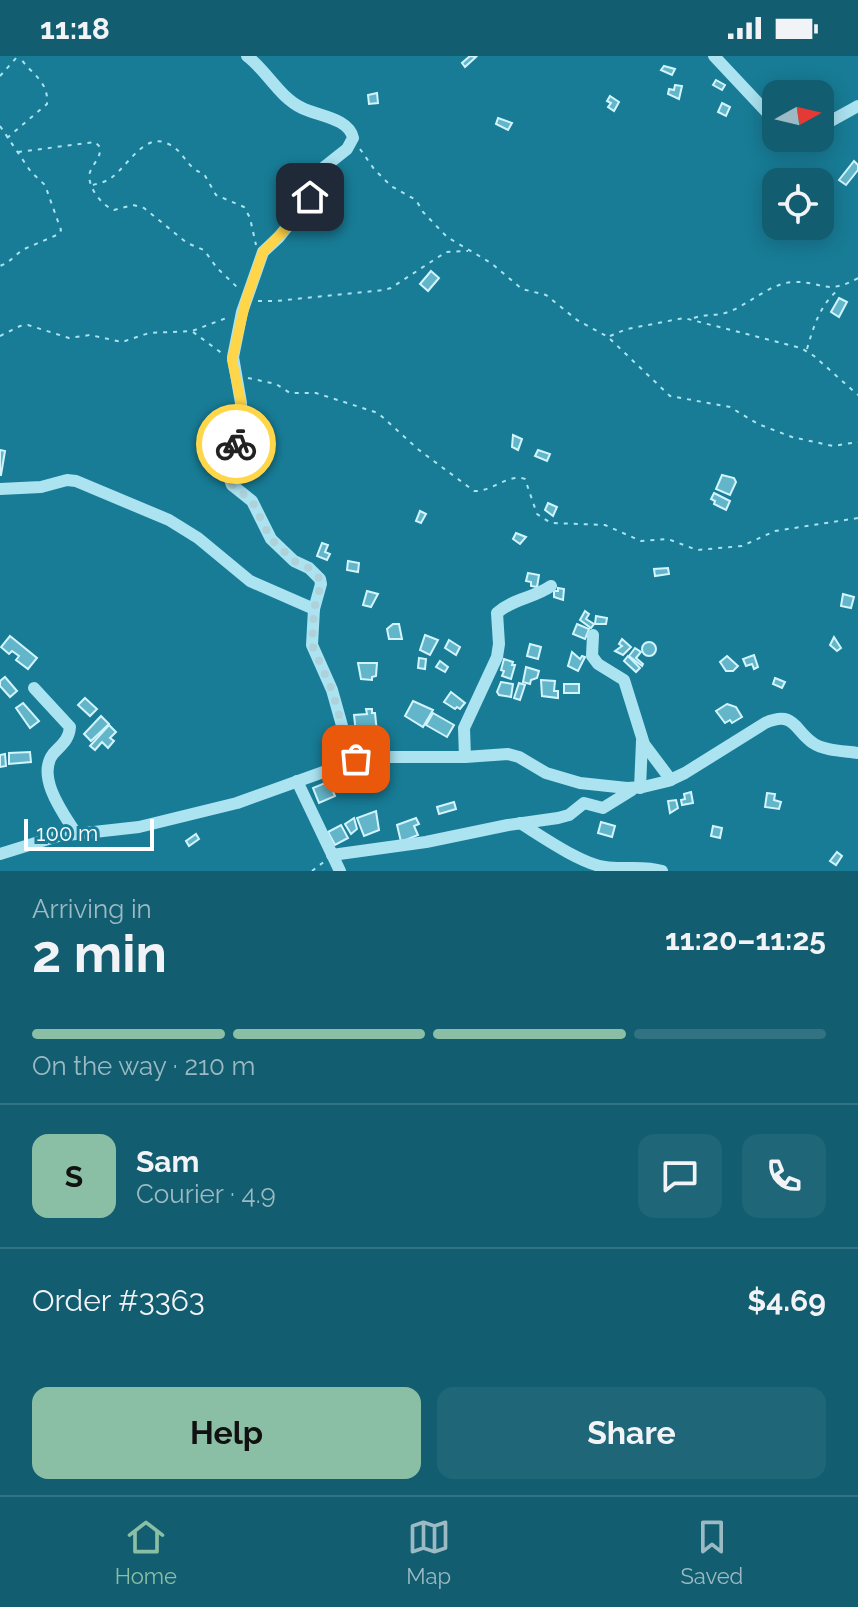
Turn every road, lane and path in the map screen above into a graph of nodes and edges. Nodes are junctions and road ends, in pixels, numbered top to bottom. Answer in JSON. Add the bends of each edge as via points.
{"nodes":[{"id":1,"x":18,"y":56,"type":"edge"},
{"id":2,"x":247,"y":56,"type":"edge"},
{"id":3,"x":714,"y":56,"type":"edge"},
{"id":4,"x":0,"y":76,"type":"edge"},
{"id":5,"x":858,"y":106,"type":"edge"},
{"id":6,"x":762,"y":107,"type":"edge"},
{"id":7,"x":834,"y":119,"type":"edge"},
{"id":8,"x":0,"y":126,"type":"edge"},
{"id":9,"x":7,"y":138,"type":"junction"},
{"id":10,"x":353,"y":138,"type":"junction"},
{"id":11,"x":18,"y":152,"type":"junction"},
{"id":12,"x":92,"y":185,"type":"junction"},
{"id":13,"x":469,"y":251,"type":"junction"},
{"id":14,"x":263,"y":252,"type":"junction"},
{"id":15,"x":0,"y":266,"type":"edge"},
{"id":16,"x":858,"y":278,"type":"edge"},
{"id":17,"x":840,"y":288,"type":"junction"},
{"id":18,"x":244,"y":306,"type":"junction"},
{"id":19,"x":691,"y":319,"type":"junction"},
{"id":20,"x":192,"y":331,"type":"junction"},
{"id":21,"x":0,"y":336,"type":"edge"},
{"id":22,"x":608,"y":337,"type":"junction"},
{"id":23,"x":806,"y":350,"type":"junction"},
{"id":24,"x":232,"y":360,"type":"junction"},
{"id":25,"x":236,"y":378,"type":"junction"},
{"id":26,"x":858,"y":395,"type":"edge"},
{"id":27,"x":858,"y":442,"type":"edge"},
{"id":28,"x":0,"y":489,"type":"edge"},
{"id":29,"x":858,"y":518,"type":"edge"},
{"id":30,"x":551,"y":586,"type":"dead end"},
{"id":31,"x":314,"y":609,"type":"junction"},
{"id":32,"x":593,"y":635,"type":"dead end"},
{"id":33,"x":34,"y":688,"type":"dead end"},
{"id":34,"x":642,"y":738,"type":"junction"},
{"id":35,"x":858,"y":753,"type":"edge"},
{"id":36,"x":465,"y":757,"type":"junction"},
{"id":37,"x":356,"y":759,"type":"junction"},
{"id":38,"x":671,"y":780,"type":"junction"},
{"id":39,"x":297,"y":781,"type":"junction"},
{"id":40,"x":637,"y":788,"type":"junction"},
{"id":41,"x":520,"y":823,"type":"junction"},
{"id":42,"x":75,"y":832,"type":"junction"},
{"id":43,"x":0,"y":854,"type":"edge"},
{"id":44,"x":332,"y":855,"type":"junction"},
{"id":45,"x":312,"y":871,"type":"edge"},
{"id":46,"x":340,"y":871,"type":"edge"},
{"id":47,"x":662,"y":871,"type":"edge"}],
"edges":[{"from":1,"to":4,"type":"path"},
{"from":1,"to":9,"type":"path","via":[[43,81],[47,104]]},
{"from":2,"to":10,"type":"street","via":[[290,101],[345,124]]},
{"from":3,"to":6,"type":"street"},
{"from":5,"to":7,"type":"street"},
{"from":8,"to":9,"type":"path"},
{"from":9,"to":11,"type":"path"},
{"from":10,"to":13,"type":"path","via":[[391,186],[416,200],[436,227]]},
{"from":10,"to":14,"type":"street","via":[[323,168],[306,203]]},
{"from":11,"to":12,"type":"path","via":[[95,142],[101,154],[90,173]]},
{"from":11,"to":15,"type":"path","via":[[49,193],[61,230]]},
{"from":12,"to":14,"type":"path","via":[[111,178],[148,143],[163,141],[204,174],[216,195],[244,207]]},
{"from":12,"to":18,"type":"path","via":[[109,209],[139,206],[204,250]]},
{"from":13,"to":18,"type":"path","via":[[446,252],[384,290]]},
{"from":13,"to":22,"type":"path","via":[[522,289],[546,295]]},
{"from":14,"to":18,"type":"street"},
{"from":16,"to":17,"type":"path"},
{"from":17,"to":19,"type":"path","via":[[792,282],[727,312]]},
{"from":17,"to":23,"type":"path","via":[[826,300]]},
{"from":18,"to":20,"type":"path"},
{"from":18,"to":24,"type":"street"},
{"from":19,"to":22,"type":"path","via":[[670,319]]},
{"from":19,"to":23,"type":"path"},
{"from":20,"to":21,"type":"path","via":[[112,342],[90,335],[69,338],[28,325]]},
{"from":20,"to":24,"type":"path"},
{"from":22,"to":27,"type":"path","via":[[670,396],[730,407],[792,437],[837,446]]},
{"from":23,"to":26,"type":"path"},
{"from":24,"to":25,"type":"street"},
{"from":25,"to":29,"type":"path","via":[[255,378],[290,393],[316,393],[378,413],[474,491],[515,477],[525,479],[537,514],[552,523],[596,524],[641,541],[661,538],[707,551],[742,546],[775,531]]},
{"from":25,"to":31,"type":"street","via":[[241,423],[229,480],[252,501],[271,539],[320,579]]},
{"from":28,"to":31,"type":"street","via":[[76,481],[169,520],[250,581]]},
{"from":30,"to":36,"type":"street","via":[[497,613],[497,657],[464,728]]},
{"from":31,"to":37,"type":"street","via":[[313,651]]},
{"from":32,"to":34,"type":"street","via":[[592,656],[624,680]]},
{"from":33,"to":42,"type":"street","via":[[70,727],[50,758],[48,775],[59,808]]},
{"from":34,"to":38,"type":"street"},
{"from":34,"to":40,"type":"street"},
{"from":35,"to":38,"type":"street","via":[[815,744],[782,718]]},
{"from":36,"to":37,"type":"street"},
{"from":36,"to":40,"type":"street","via":[[508,754],[580,783]]},
{"from":37,"to":39,"type":"street"},
{"from":38,"to":40,"type":"street"},
{"from":39,"to":42,"type":"street","via":[[237,803],[139,827]]},
{"from":39,"to":44,"type":"street"},
{"from":40,"to":41,"type":"street","via":[[603,808],[584,803],[564,817]]},
{"from":41,"to":44,"type":"street"},
{"from":41,"to":47,"type":"street","via":[[600,866]]},
{"from":42,"to":43,"type":"street"},
{"from":44,"to":45,"type":"path"},
{"from":44,"to":46,"type":"street"}]}
